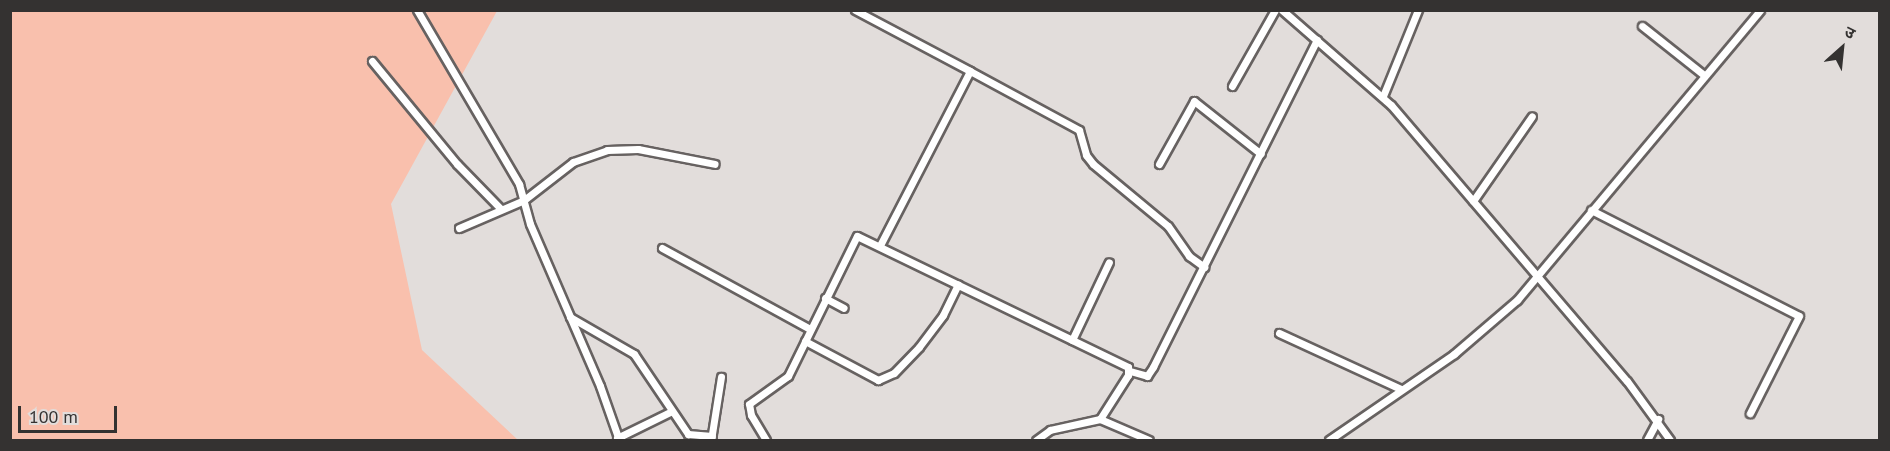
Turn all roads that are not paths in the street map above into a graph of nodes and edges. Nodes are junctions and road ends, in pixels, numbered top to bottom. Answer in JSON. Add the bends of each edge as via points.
{"nodes":[{"id":1,"x":417,"y":10,"type":"edge"},
{"id":2,"x":855,"y":10,"type":"edge"},
{"id":3,"x":1275,"y":10,"type":"edge"},
{"id":4,"x":1282,"y":10,"type":"edge"},
{"id":5,"x":1418,"y":10,"type":"edge"},
{"id":6,"x":1760,"y":10,"type":"edge"},
{"id":7,"x":1642,"y":26,"type":"dead end"},
{"id":8,"x":1317,"y":40,"type":"junction"},
{"id":9,"x":372,"y":61,"type":"dead end"},
{"id":10,"x":970,"y":71,"type":"junction"},
{"id":11,"x":1704,"y":75,"type":"junction"},
{"id":12,"x":1232,"y":86,"type":"dead end"},
{"id":13,"x":1383,"y":96,"type":"junction"},
{"id":14,"x":1532,"y":116,"type":"dead end"},
{"id":15,"x":1261,"y":154,"type":"junction"},
{"id":16,"x":716,"y":164,"type":"dead end"},
{"id":17,"x":1159,"y":164,"type":"dead end"},
{"id":18,"x":524,"y":200,"type":"junction"},
{"id":19,"x":1473,"y":201,"type":"junction"},
{"id":20,"x":500,"y":208,"type":"junction"},
{"id":21,"x":1591,"y":210,"type":"junction"},
{"id":22,"x":459,"y":228,"type":"dead end"},
{"id":23,"x":880,"y":245,"type":"junction"},
{"id":24,"x":663,"y":248,"type":"dead end"},
{"id":25,"x":1109,"y":262,"type":"dead end"},
{"id":26,"x":1204,"y":267,"type":"junction"},
{"id":27,"x":1538,"y":276,"type":"junction"},
{"id":28,"x":957,"y":284,"type":"junction"},
{"id":29,"x":825,"y":298,"type":"junction"},
{"id":30,"x":844,"y":308,"type":"dead end"},
{"id":31,"x":570,"y":316,"type":"junction"},
{"id":32,"x":810,"y":329,"type":"junction"},
{"id":33,"x":1278,"y":333,"type":"dead end"},
{"id":34,"x":1072,"y":340,"type":"junction"},
{"id":35,"x":805,"y":341,"type":"junction"},
{"id":36,"x":1130,"y":371,"type":"junction"},
{"id":37,"x":721,"y":377,"type":"dead end"},
{"id":38,"x":1401,"y":389,"type":"junction"},
{"id":39,"x":672,"y":411,"type":"junction"},
{"id":40,"x":1750,"y":413,"type":"dead end"},
{"id":41,"x":1100,"y":419,"type":"junction"},
{"id":42,"x":1658,"y":419,"type":"junction"},
{"id":43,"x":711,"y":438,"type":"edge"},
{"id":44,"x":618,"y":439,"type":"edge"},
{"id":45,"x":766,"y":441,"type":"edge"},
{"id":46,"x":1036,"y":441,"type":"edge"},
{"id":47,"x":1149,"y":441,"type":"edge"},
{"id":48,"x":1329,"y":441,"type":"edge"},
{"id":49,"x":1647,"y":441,"type":"edge"},
{"id":50,"x":1670,"y":441,"type":"edge"}],
"edges":[{"from":1,"to":18,"type":"street","via":[[509,167]]},
{"from":2,"to":10,"type":"street"},
{"from":3,"to":12,"type":"street"},
{"from":4,"to":8,"type":"street"},
{"from":5,"to":13,"type":"street"},
{"from":6,"to":11,"type":"street"},
{"from":7,"to":11,"type":"street"},
{"from":8,"to":13,"type":"street"},
{"from":8,"to":15,"type":"street"},
{"from":9,"to":20,"type":"street","via":[[457,164]]},
{"from":10,"to":23,"type":"street"},
{"from":10,"to":26,"type":"street","via":[[1079,130],[1093,164],[1168,226],[1189,256]]},
{"from":11,"to":21,"type":"street"},
{"from":13,"to":19,"type":"street"},
{"from":14,"to":19,"type":"street"},
{"from":15,"to":17,"type":"street","via":[[1194,101]]},
{"from":15,"to":26,"type":"street"},
{"from":16,"to":18,"type":"street","via":[[638,148],[608,150],[573,162]]},
{"from":18,"to":20,"type":"street"},
{"from":18,"to":31,"type":"street","via":[[530,224]]},
{"from":19,"to":27,"type":"street"},
{"from":20,"to":22,"type":"street"},
{"from":21,"to":27,"type":"street"},
{"from":21,"to":40,"type":"street","via":[[1799,316]]},
{"from":23,"to":28,"type":"street"},
{"from":23,"to":29,"type":"street","via":[[857,236]]},
{"from":24,"to":32,"type":"street"},
{"from":25,"to":34,"type":"street"},
{"from":26,"to":36,"type":"street","via":[[1149,375]]},
{"from":27,"to":38,"type":"street","via":[[1477,337]]},
{"from":27,"to":42,"type":"street"},
{"from":28,"to":34,"type":"street"},
{"from":28,"to":35,"type":"street","via":[[944,315],[919,347],[894,373],[878,380]]},
{"from":29,"to":30,"type":"street"},
{"from":29,"to":32,"type":"street"},
{"from":31,"to":39,"type":"street","via":[[634,354]]},
{"from":31,"to":44,"type":"street"},
{"from":32,"to":35,"type":"street"},
{"from":33,"to":38,"type":"street"},
{"from":34,"to":36,"type":"street"},
{"from":35,"to":45,"type":"street","via":[[788,376],[749,404]]},
{"from":36,"to":41,"type":"street"},
{"from":37,"to":43,"type":"street"},
{"from":38,"to":48,"type":"street"},
{"from":39,"to":43,"type":"street","via":[[689,435]]},
{"from":39,"to":44,"type":"street"},
{"from":41,"to":46,"type":"street","via":[[1050,430]]},
{"from":41,"to":47,"type":"street"},
{"from":42,"to":49,"type":"street"},
{"from":42,"to":50,"type":"street"}]}
